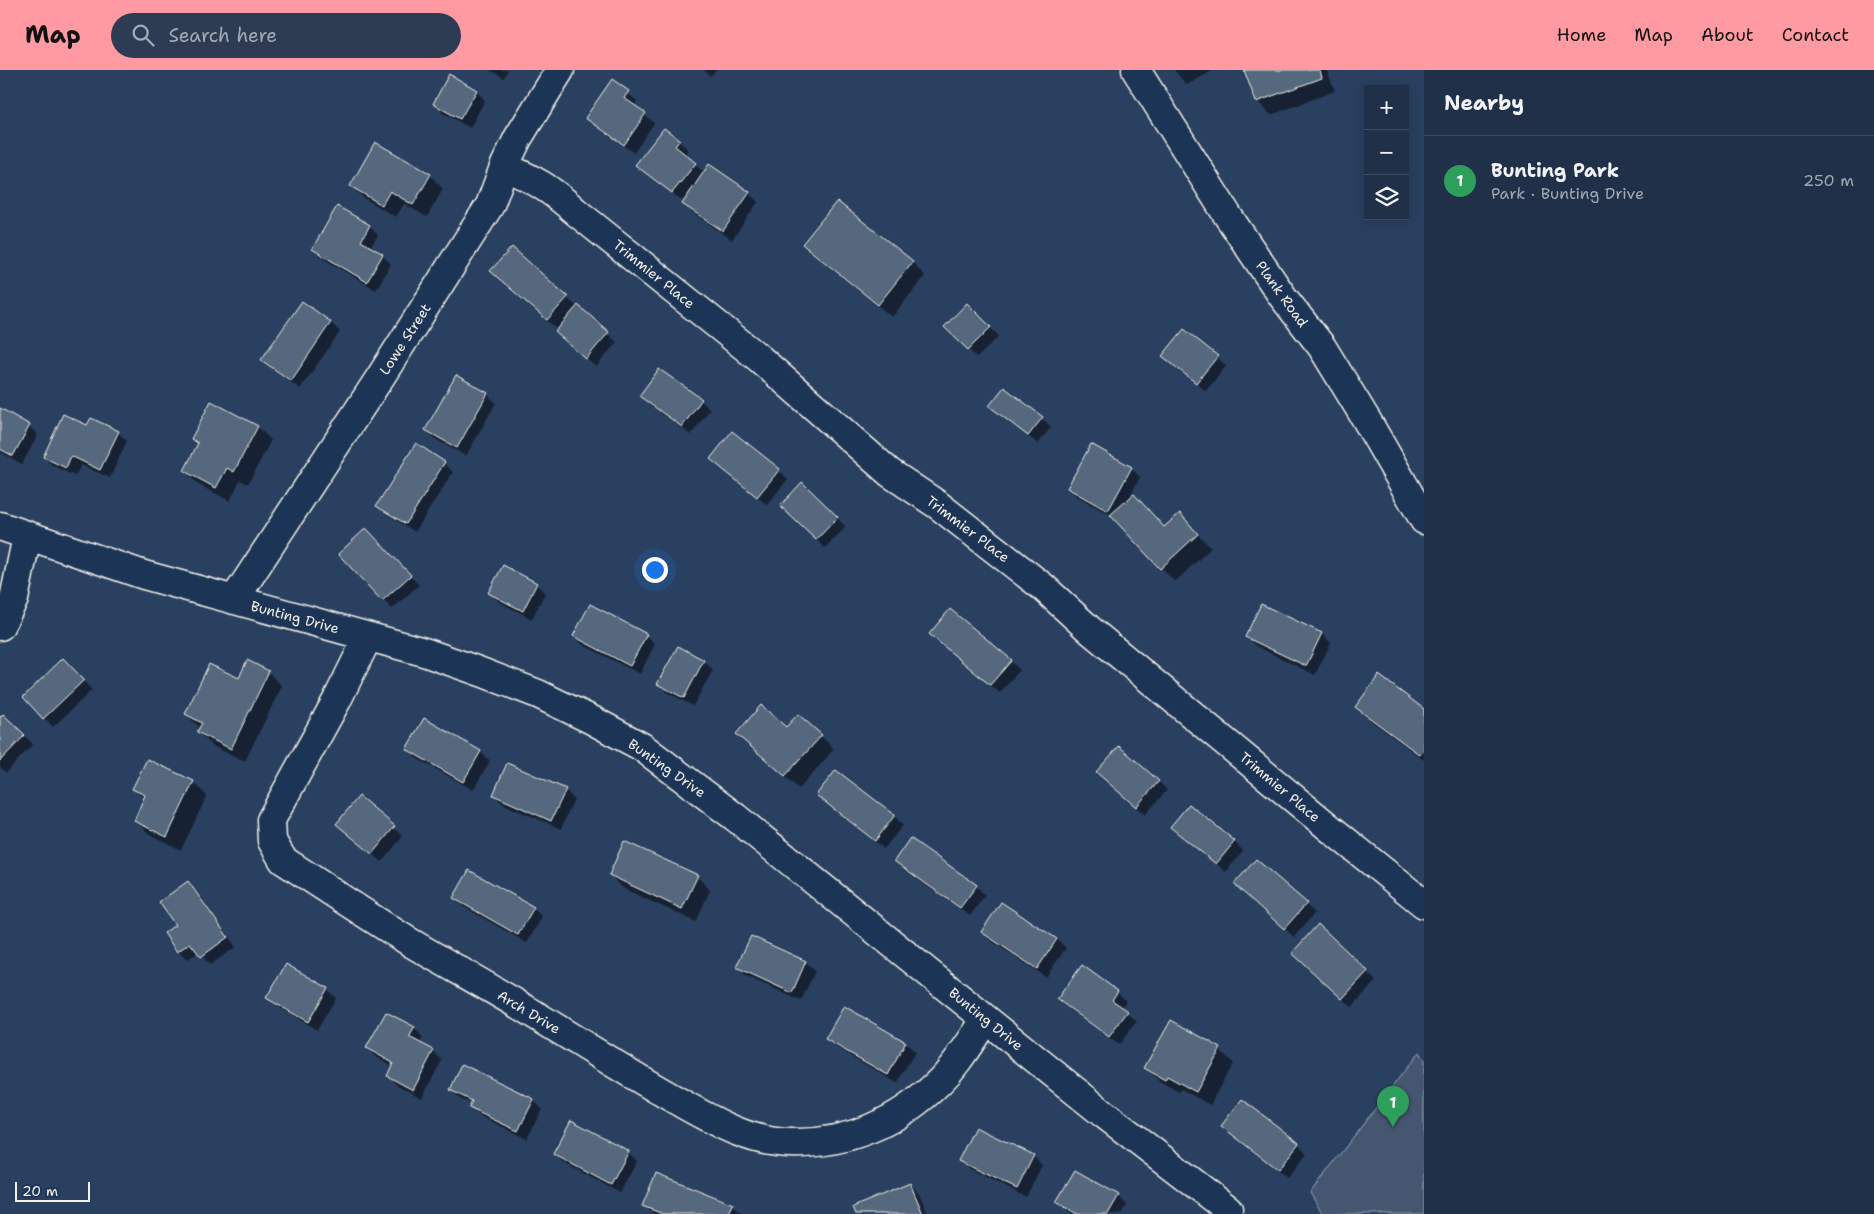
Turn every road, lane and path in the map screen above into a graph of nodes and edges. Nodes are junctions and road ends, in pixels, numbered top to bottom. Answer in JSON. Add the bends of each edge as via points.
{"nodes":[{"id":1,"x":560,"y":70,"type":"edge"},
{"id":2,"x":1136,"y":70,"type":"edge"},
{"id":3,"x":504,"y":167,"type":"junction"},
{"id":4,"x":1424,"y":520,"type":"edge"},
{"id":5,"x":0,"y":526,"type":"edge"},
{"id":6,"x":27,"y":536,"type":"junction"},
{"id":7,"x":234,"y":600,"type":"junction"},
{"id":8,"x":0,"y":626,"type":"edge"},
{"id":9,"x":368,"y":637,"type":"junction"},
{"id":10,"x":1424,"y":904,"type":"edge"},
{"id":11,"x":986,"y":1019,"type":"junction"},
{"id":12,"x":1228,"y":1209,"type":"dead end"}],
"edges":[{"from":1,"to":3,"type":"street","name":"Lowe Street"},
{"from":2,"to":4,"type":"street","name":"Plank Road","via":[[1228,216],[1322,347]]},
{"from":3,"to":7,"type":"street","name":"Lowe Street","via":[[490,206]]},
{"from":3,"to":10,"type":"street","name":"Trimmier Place","via":[[540,182],[559,196],[760,359],[890,473],[992,545],[1114,650]]},
{"from":5,"to":6,"type":"street","name":"Bunting Drive"},
{"from":6,"to":7,"type":"street","name":"Bunting Drive","via":[[144,575]]},
{"from":6,"to":8,"type":"street","via":[[14,600]]},
{"from":7,"to":9,"type":"street","name":"Bunting Drive"},
{"from":9,"to":11,"type":"street","name":"Bunting Drive","via":[[432,655],[538,694],[642,748],[735,817]]},
{"from":9,"to":11,"type":"street","name":"Arch Drive","via":[[271,820],[272,840],[283,860],[412,943],[653,1087],[727,1128],[763,1140],[788,1143],[839,1139],[887,1122],[940,1082]]},
{"from":11,"to":12,"type":"street","name":"Bunting Drive"}]}
